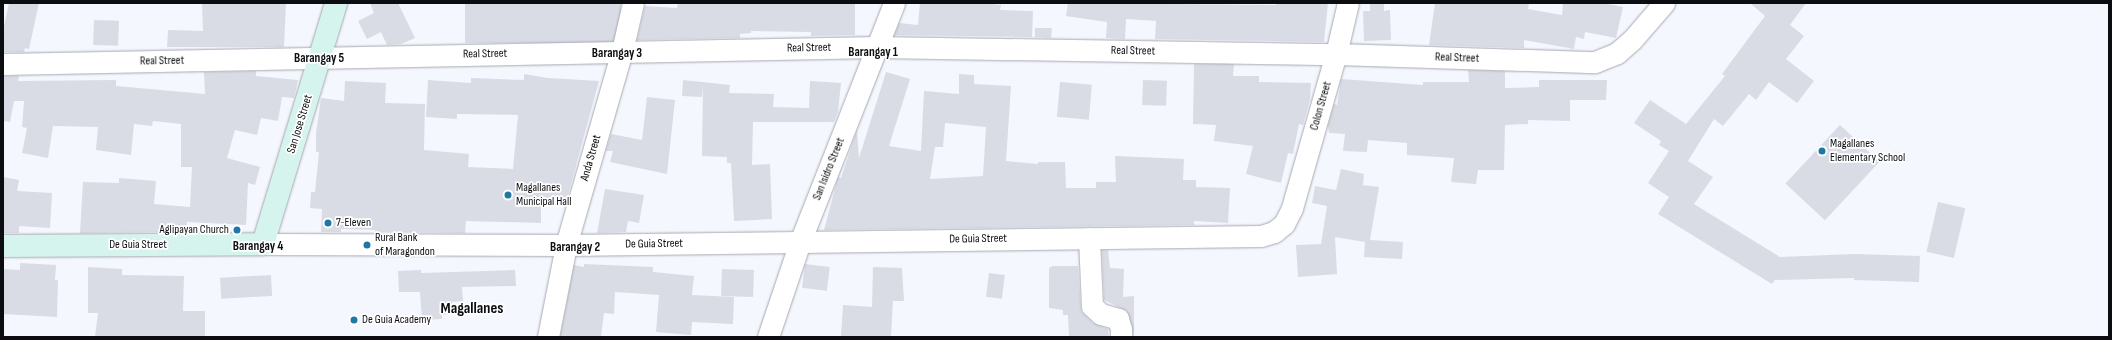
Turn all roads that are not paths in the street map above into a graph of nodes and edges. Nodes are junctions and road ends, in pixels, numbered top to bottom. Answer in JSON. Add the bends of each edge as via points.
{"nodes":[{"id":1,"x":336,"y":3,"type":"edge"},
{"id":2,"x":633,"y":3,"type":"edge"},
{"id":3,"x":894,"y":3,"type":"edge"},
{"id":4,"x":1348,"y":3,"type":"edge"},
{"id":5,"x":1664,"y":3,"type":"edge"},
{"id":6,"x":878,"y":46,"type":"junction"},
{"id":7,"x":622,"y":51,"type":"junction"},
{"id":8,"x":1336,"y":54,"type":"junction"},
{"id":9,"x":320,"y":58,"type":"junction"},
{"id":10,"x":3,"y":64,"type":"edge"},
{"id":11,"x":1292,"y":208,"type":"joint"},
{"id":12,"x":1089,"y":238,"type":"junction"},
{"id":13,"x":800,"y":242,"type":"junction"},
{"id":14,"x":263,"y":244,"type":"junction"},
{"id":15,"x":566,"y":245,"type":"junction"},
{"id":16,"x":3,"y":246,"type":"edge"},
{"id":17,"x":548,"y":337,"type":"edge"},
{"id":18,"x":768,"y":337,"type":"edge"},
{"id":19,"x":1121,"y":337,"type":"edge"}],
"edges":[{"from":1,"to":9,"type":"main road","name":"San Jose Street"},
{"from":2,"to":7,"type":"street","name":"Anda Street"},
{"from":3,"to":6,"type":"street","name":"San Isidro Street"},
{"from":4,"to":8,"type":"street","name":"Colon Street"},
{"from":5,"to":8,"type":"street","name":"Real Street","via":[[1617,54],[1595,62]]},
{"from":6,"to":7,"type":"street","name":"Real Street"},
{"from":6,"to":8,"type":"street","name":"Real Street"},
{"from":6,"to":13,"type":"street","name":"San Isidro Street"},
{"from":7,"to":9,"type":"street","name":"Real Street"},
{"from":7,"to":15,"type":"street","name":"Anda Street"},
{"from":8,"to":11,"type":"street","name":"Colon Street"},
{"from":9,"to":10,"type":"street","name":"Real Street"},
{"from":9,"to":14,"type":"main road","name":"San Jose Street"},
{"from":11,"to":12,"type":"street","name":"De Guia Street","via":[[1284,224],[1274,232],[1261,236]]},
{"from":12,"to":13,"type":"street","name":"De Guia Street"},
{"from":12,"to":19,"type":"street","via":[[1092,306],[1101,314],[1118,319]]},
{"from":13,"to":15,"type":"street","name":"De Guia Street"},
{"from":13,"to":18,"type":"street","name":"San Isidro Street"},
{"from":14,"to":15,"type":"street","name":"De Guia Street"},
{"from":14,"to":16,"type":"main road","name":"De Guia Street"},
{"from":15,"to":17,"type":"street","name":"Anda Street"}]}
